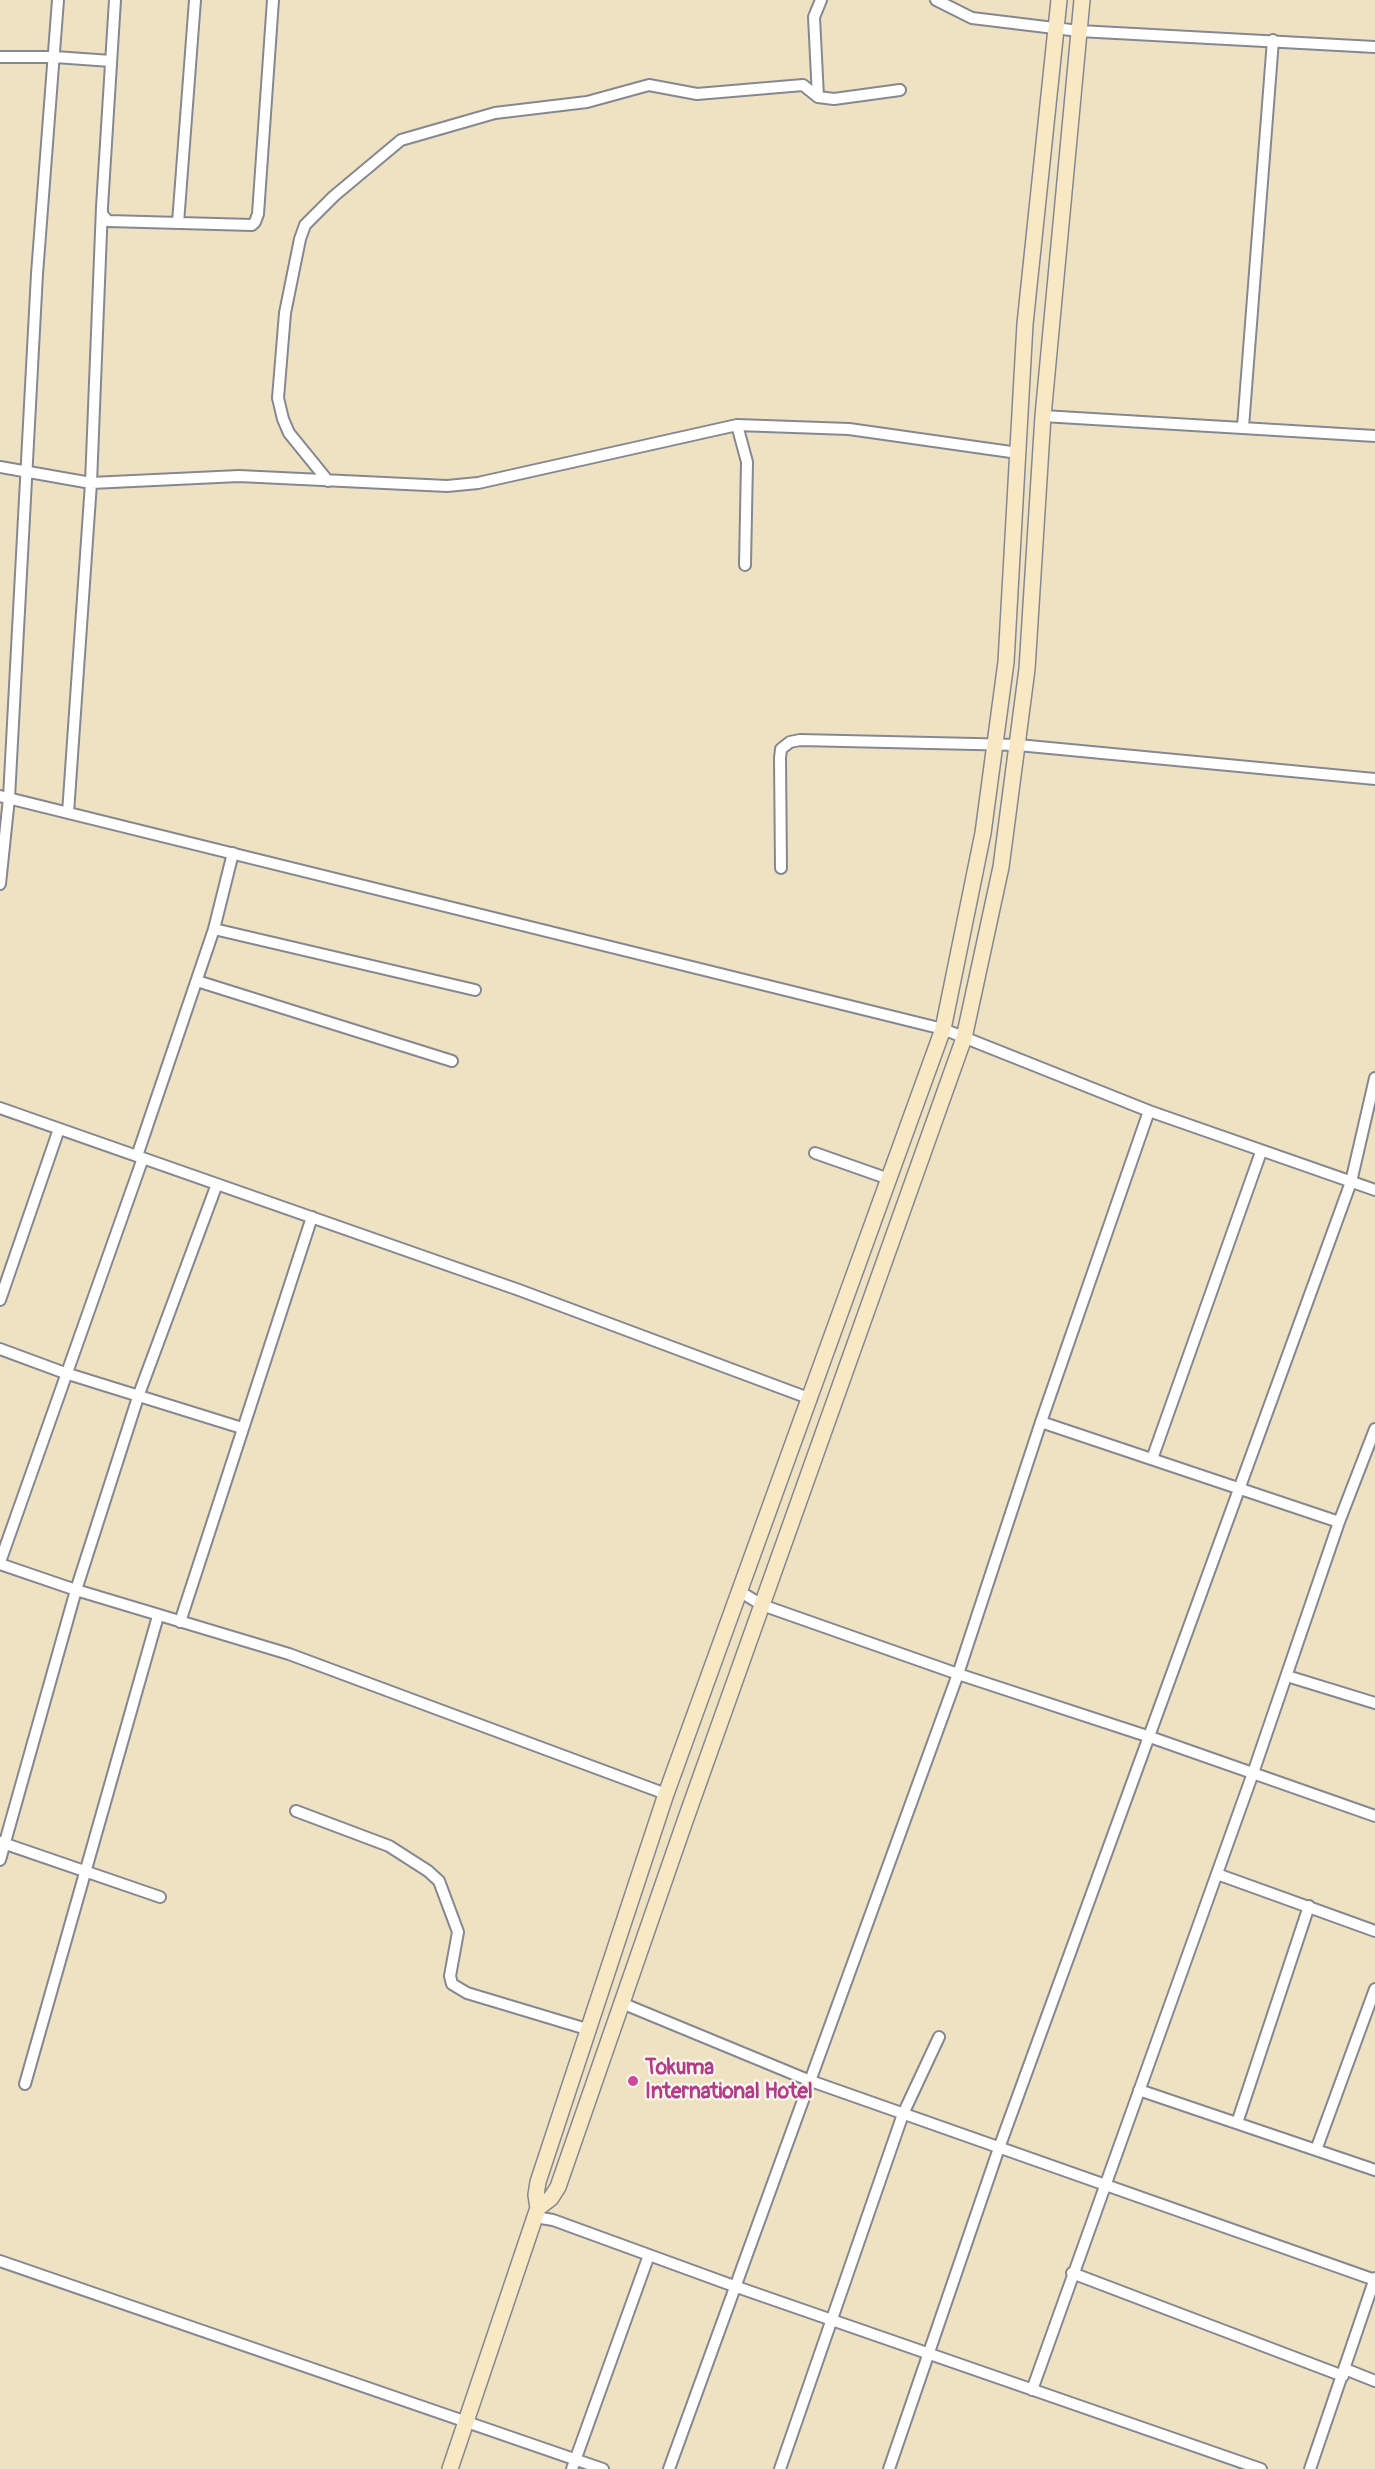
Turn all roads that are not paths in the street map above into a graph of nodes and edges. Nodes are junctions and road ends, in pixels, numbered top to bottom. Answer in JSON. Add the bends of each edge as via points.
{"nodes":[{"id":1,"x":58,"y":0,"type":"edge"},
{"id":2,"x":115,"y":0,"type":"edge"},
{"id":3,"x":195,"y":0,"type":"edge"},
{"id":4,"x":273,"y":0,"type":"edge"},
{"id":5,"x":821,"y":0,"type":"edge"},
{"id":6,"x":936,"y":0,"type":"edge"},
{"id":7,"x":1059,"y":0,"type":"edge"},
{"id":8,"x":1082,"y":0,"type":"edge"},
{"id":9,"x":1057,"y":28,"type":"junction"},
{"id":10,"x":1079,"y":31,"type":"junction"},
{"id":11,"x":1272,"y":40,"type":"junction"},
{"id":12,"x":1375,"y":47,"type":"edge"},
{"id":13,"x":0,"y":57,"type":"edge"},
{"id":14,"x":55,"y":57,"type":"junction"},
{"id":15,"x":111,"y":61,"type":"junction"},
{"id":16,"x":900,"y":90,"type":"dead end"},
{"id":17,"x":818,"y":97,"type":"junction"},
{"id":18,"x":102,"y":214,"type":"junction"},
{"id":19,"x":178,"y":223,"type":"junction"},
{"id":20,"x":1043,"y":416,"type":"junction"},
{"id":21,"x":737,"y":424,"type":"junction"},
{"id":22,"x":1243,"y":427,"type":"junction"},
{"id":23,"x":1375,"y":436,"type":"edge"},
{"id":24,"x":1018,"y":453,"type":"junction"},
{"id":25,"x":0,"y":467,"type":"edge"},
{"id":26,"x":28,"y":470,"type":"junction"},
{"id":27,"x":328,"y":481,"type":"junction"},
{"id":28,"x":91,"y":483,"type":"junction"},
{"id":29,"x":745,"y":565,"type":"dead end"},
{"id":30,"x":996,"y":744,"type":"junction"},
{"id":31,"x":1018,"y":745,"type":"junction"},
{"id":32,"x":1375,"y":779,"type":"edge"},
{"id":33,"x":5,"y":797,"type":"edge"},
{"id":34,"x":68,"y":813,"type":"junction"},
{"id":35,"x":233,"y":853,"type":"junction"},
{"id":36,"x":781,"y":867,"type":"dead end"},
{"id":37,"x":0,"y":884,"type":"edge"},
{"id":38,"x":214,"y":929,"type":"junction"},
{"id":39,"x":197,"y":981,"type":"junction"},
{"id":40,"x":475,"y":990,"type":"dead end"},
{"id":41,"x":943,"y":1029,"type":"junction"},
{"id":42,"x":964,"y":1038,"type":"junction"},
{"id":43,"x":452,"y":1061,"type":"dead end"},
{"id":44,"x":1375,"y":1078,"type":"edge"},
{"id":45,"x":0,"y":1108,"type":"edge"},
{"id":46,"x":1149,"y":1111,"type":"junction"},
{"id":47,"x":59,"y":1129,"type":"junction"},
{"id":48,"x":1261,"y":1152,"type":"junction"},
{"id":49,"x":815,"y":1153,"type":"dead end"},
{"id":50,"x":140,"y":1157,"type":"junction"},
{"id":51,"x":889,"y":1179,"type":"junction"},
{"id":52,"x":1351,"y":1182,"type":"junction"},
{"id":53,"x":217,"y":1184,"type":"junction"},
{"id":54,"x":1375,"y":1190,"type":"edge"},
{"id":55,"x":312,"y":1217,"type":"junction"},
{"id":56,"x":0,"y":1300,"type":"edge"},
{"id":57,"x":0,"y":1349,"type":"edge"},
{"id":58,"x":65,"y":1373,"type":"junction"},
{"id":59,"x":139,"y":1394,"type":"junction"},
{"id":60,"x":811,"y":1399,"type":"junction"},
{"id":61,"x":1041,"y":1422,"type":"junction"},
{"id":62,"x":242,"y":1428,"type":"junction"},
{"id":63,"x":1375,"y":1429,"type":"edge"},
{"id":64,"x":1152,"y":1459,"type":"junction"},
{"id":65,"x":1239,"y":1489,"type":"junction"},
{"id":66,"x":1339,"y":1522,"type":"junction"},
{"id":67,"x":0,"y":1563,"type":"edge"},
{"id":68,"x":76,"y":1590,"type":"junction"},
{"id":69,"x":739,"y":1591,"type":"junction"},
{"id":70,"x":762,"y":1605,"type":"junction"},
{"id":71,"x":158,"y":1616,"type":"junction"},
{"id":72,"x":180,"y":1622,"type":"junction"},
{"id":73,"x":958,"y":1674,"type":"junction"},
{"id":74,"x":1287,"y":1676,"type":"junction"},
{"id":75,"x":1375,"y":1703,"type":"edge"},
{"id":76,"x":1150,"y":1737,"type":"junction"},
{"id":77,"x":1253,"y":1773,"type":"junction"},
{"id":78,"x":666,"y":1794,"type":"junction"},
{"id":79,"x":296,"y":1811,"type":"dead end"},
{"id":80,"x":1375,"y":1816,"type":"edge"},
{"id":81,"x":2,"y":1843,"type":"edge"},
{"id":82,"x":0,"y":1860,"type":"edge"},
{"id":83,"x":84,"y":1872,"type":"junction"},
{"id":84,"x":1217,"y":1874,"type":"junction"},
{"id":85,"x":160,"y":1897,"type":"dead end"},
{"id":86,"x":1309,"y":1906,"type":"junction"},
{"id":87,"x":1375,"y":1931,"type":"edge"},
{"id":88,"x":1375,"y":1989,"type":"edge"},
{"id":89,"x":624,"y":2004,"type":"junction"},
{"id":90,"x":590,"y":2030,"type":"junction"},
{"id":91,"x":939,"y":2037,"type":"dead end"},
{"id":92,"x":808,"y":2080,"type":"junction"},
{"id":93,"x":25,"y":2084,"type":"dead end"},
{"id":94,"x":1139,"y":2090,"type":"junction"},
{"id":95,"x":903,"y":2114,"type":"junction"},
{"id":96,"x":1237,"y":2123,"type":"junction"},
{"id":97,"x":999,"y":2148,"type":"junction"},
{"id":98,"x":1316,"y":2150,"type":"junction"},
{"id":99,"x":1375,"y":2170,"type":"edge"},
{"id":100,"x":1104,"y":2185,"type":"junction"},
{"id":101,"x":536,"y":2212,"type":"junction"},
{"id":102,"x":649,"y":2254,"type":"junction"},
{"id":103,"x":0,"y":2261,"type":"edge"},
{"id":104,"x":1072,"y":2273,"type":"junction"},
{"id":105,"x":1375,"y":2279,"type":"edge"},
{"id":106,"x":734,"y":2286,"type":"junction"},
{"id":107,"x":832,"y":2320,"type":"junction"},
{"id":108,"x":930,"y":2355,"type":"junction"},
{"id":109,"x":1344,"y":2373,"type":"junction"},
{"id":110,"x":1375,"y":2380,"type":"edge"},
{"id":111,"x":1032,"y":2390,"type":"junction"},
{"id":112,"x":466,"y":2421,"type":"junction"},
{"id":113,"x":574,"y":2464,"type":"edge"},
{"id":114,"x":450,"y":2469,"type":"edge"},
{"id":115,"x":603,"y":2469,"type":"edge"},
{"id":116,"x":669,"y":2469,"type":"edge"},
{"id":117,"x":780,"y":2469,"type":"edge"},
{"id":118,"x":889,"y":2469,"type":"edge"},
{"id":119,"x":1262,"y":2469,"type":"edge"},
{"id":120,"x":1310,"y":2469,"type":"edge"}],
"edges":[{"from":1,"to":14,"type":"street"},
{"from":2,"to":15,"type":"street"},
{"from":3,"to":19,"type":"street"},
{"from":4,"to":19,"type":"street","via":[[255,222]]},
{"from":5,"to":17,"type":"street","via":[[814,17]]},
{"from":6,"to":9,"type":"street","via":[[972,18]]},
{"from":7,"to":9,"type":"main road"},
{"from":8,"to":10,"type":"main road"},
{"from":9,"to":10,"type":"street"},
{"from":9,"to":24,"type":"main road","via":[[1025,324]]},
{"from":10,"to":11,"type":"street"},
{"from":10,"to":20,"type":"main road"},
{"from":11,"to":12,"type":"street"},
{"from":11,"to":22,"type":"street"},
{"from":13,"to":14,"type":"street"},
{"from":14,"to":15,"type":"street"},
{"from":14,"to":26,"type":"street","via":[[37,274]]},
{"from":15,"to":18,"type":"street"},
{"from":16,"to":17,"type":"street","via":[[834,99]]},
{"from":17,"to":27,"type":"street","via":[[803,85],[697,94],[649,85],[587,102],[495,113],[401,140],[388,148],[305,225],[285,314],[278,398],[283,419]]},
{"from":18,"to":19,"type":"street","via":[[108,221]]},
{"from":18,"to":28,"type":"street"},
{"from":20,"to":22,"type":"street"},
{"from":20,"to":31,"type":"main road","via":[[1028,669]]},
{"from":21,"to":24,"type":"street","via":[[849,429]]},
{"from":21,"to":27,"type":"street","via":[[478,483],[406,486]]},
{"from":21,"to":29,"type":"street","via":[[747,462]]},
{"from":22,"to":23,"type":"street"},
{"from":24,"to":30,"type":"main road","via":[[1006,662]]},
{"from":25,"to":26,"type":"street"},
{"from":26,"to":28,"type":"street"},
{"from":26,"to":33,"type":"street"},
{"from":27,"to":28,"type":"street","via":[[239,476]]},
{"from":28,"to":34,"type":"street"},
{"from":30,"to":31,"type":"street"},
{"from":30,"to":36,"type":"street","via":[[790,742],[781,749],[780,758]]},
{"from":30,"to":41,"type":"main road","via":[[983,833]]},
{"from":31,"to":32,"type":"street"},
{"from":31,"to":42,"type":"main road","via":[[1001,867]]},
{"from":33,"to":34,"type":"street"},
{"from":33,"to":37,"type":"street"},
{"from":34,"to":35,"type":"street"},
{"from":35,"to":38,"type":"street"},
{"from":35,"to":41,"type":"street"},
{"from":38,"to":39,"type":"street"},
{"from":38,"to":40,"type":"street"},
{"from":39,"to":43,"type":"street"},
{"from":39,"to":50,"type":"street"},
{"from":41,"to":42,"type":"street"},
{"from":41,"to":51,"type":"main road"},
{"from":42,"to":46,"type":"street"},
{"from":42,"to":70,"type":"main road"},
{"from":44,"to":52,"type":"street"},
{"from":45,"to":47,"type":"street"},
{"from":46,"to":48,"type":"street"},
{"from":46,"to":61,"type":"street"},
{"from":47,"to":50,"type":"street"},
{"from":47,"to":56,"type":"street"},
{"from":48,"to":52,"type":"street"},
{"from":48,"to":64,"type":"street"},
{"from":49,"to":51,"type":"street"},
{"from":50,"to":53,"type":"street"},
{"from":50,"to":58,"type":"street"},
{"from":51,"to":60,"type":"main road"},
{"from":52,"to":54,"type":"street"},
{"from":52,"to":65,"type":"street"},
{"from":53,"to":55,"type":"street"},
{"from":53,"to":59,"type":"street"},
{"from":55,"to":60,"type":"street"},
{"from":55,"to":62,"type":"street"},
{"from":57,"to":58,"type":"street"},
{"from":58,"to":59,"type":"street"},
{"from":58,"to":67,"type":"street"},
{"from":59,"to":62,"type":"street"},
{"from":59,"to":68,"type":"street"},
{"from":60,"to":69,"type":"main road"},
{"from":61,"to":64,"type":"street"},
{"from":61,"to":73,"type":"street"},
{"from":62,"to":72,"type":"street"},
{"from":63,"to":66,"type":"street"},
{"from":64,"to":65,"type":"street"},
{"from":65,"to":66,"type":"street"},
{"from":65,"to":76,"type":"street"},
{"from":66,"to":74,"type":"street"},
{"from":67,"to":68,"type":"street"},
{"from":68,"to":71,"type":"street"},
{"from":68,"to":81,"type":"street"},
{"from":69,"to":70,"type":"street"},
{"from":69,"to":78,"type":"main road"},
{"from":70,"to":73,"type":"street"},
{"from":70,"to":89,"type":"main road"},
{"from":71,"to":72,"type":"street"},
{"from":71,"to":83,"type":"street"},
{"from":72,"to":78,"type":"street","via":[[289,1654]]},
{"from":73,"to":76,"type":"street"},
{"from":73,"to":92,"type":"street"},
{"from":74,"to":75,"type":"street"},
{"from":74,"to":77,"type":"street"},
{"from":76,"to":77,"type":"street"},
{"from":76,"to":97,"type":"street"},
{"from":77,"to":80,"type":"street"},
{"from":77,"to":84,"type":"street"},
{"from":78,"to":90,"type":"main road"},
{"from":79,"to":90,"type":"street","via":[[389,1846],[439,1881],[458,1932],[452,1984],[467,1993]]},
{"from":81,"to":82,"type":"street"},
{"from":81,"to":83,"type":"street"},
{"from":83,"to":85,"type":"street"},
{"from":83,"to":93,"type":"street"},
{"from":84,"to":86,"type":"street"},
{"from":84,"to":94,"type":"street"},
{"from":86,"to":87,"type":"street"},
{"from":86,"to":96,"type":"street"},
{"from":88,"to":98,"type":"street"},
{"from":89,"to":92,"type":"street"},
{"from":89,"to":101,"type":"main road","via":[[558,2187]]},
{"from":90,"to":101,"type":"main road","via":[[538,2182]]},
{"from":91,"to":95,"type":"street"},
{"from":92,"to":95,"type":"street"},
{"from":92,"to":106,"type":"street"},
{"from":94,"to":96,"type":"street"},
{"from":94,"to":100,"type":"street"},
{"from":95,"to":97,"type":"street"},
{"from":95,"to":107,"type":"street"},
{"from":96,"to":98,"type":"street"},
{"from":97,"to":100,"type":"street"},
{"from":97,"to":108,"type":"street"},
{"from":98,"to":99,"type":"street"},
{"from":100,"to":104,"type":"street"},
{"from":100,"to":105,"type":"street"},
{"from":101,"to":102,"type":"street"},
{"from":101,"to":112,"type":"main road"},
{"from":102,"to":106,"type":"street"},
{"from":102,"to":113,"type":"street"},
{"from":103,"to":112,"type":"street"},
{"from":104,"to":109,"type":"street"},
{"from":104,"to":111,"type":"street"},
{"from":105,"to":109,"type":"street"},
{"from":106,"to":107,"type":"street"},
{"from":106,"to":116,"type":"street"},
{"from":107,"to":108,"type":"street"},
{"from":107,"to":117,"type":"street"},
{"from":108,"to":111,"type":"street"},
{"from":108,"to":118,"type":"street"},
{"from":109,"to":110,"type":"street"},
{"from":109,"to":120,"type":"street"},
{"from":111,"to":119,"type":"street"},
{"from":112,"to":113,"type":"street"},
{"from":112,"to":114,"type":"main road"},
{"from":113,"to":115,"type":"street"}]}
